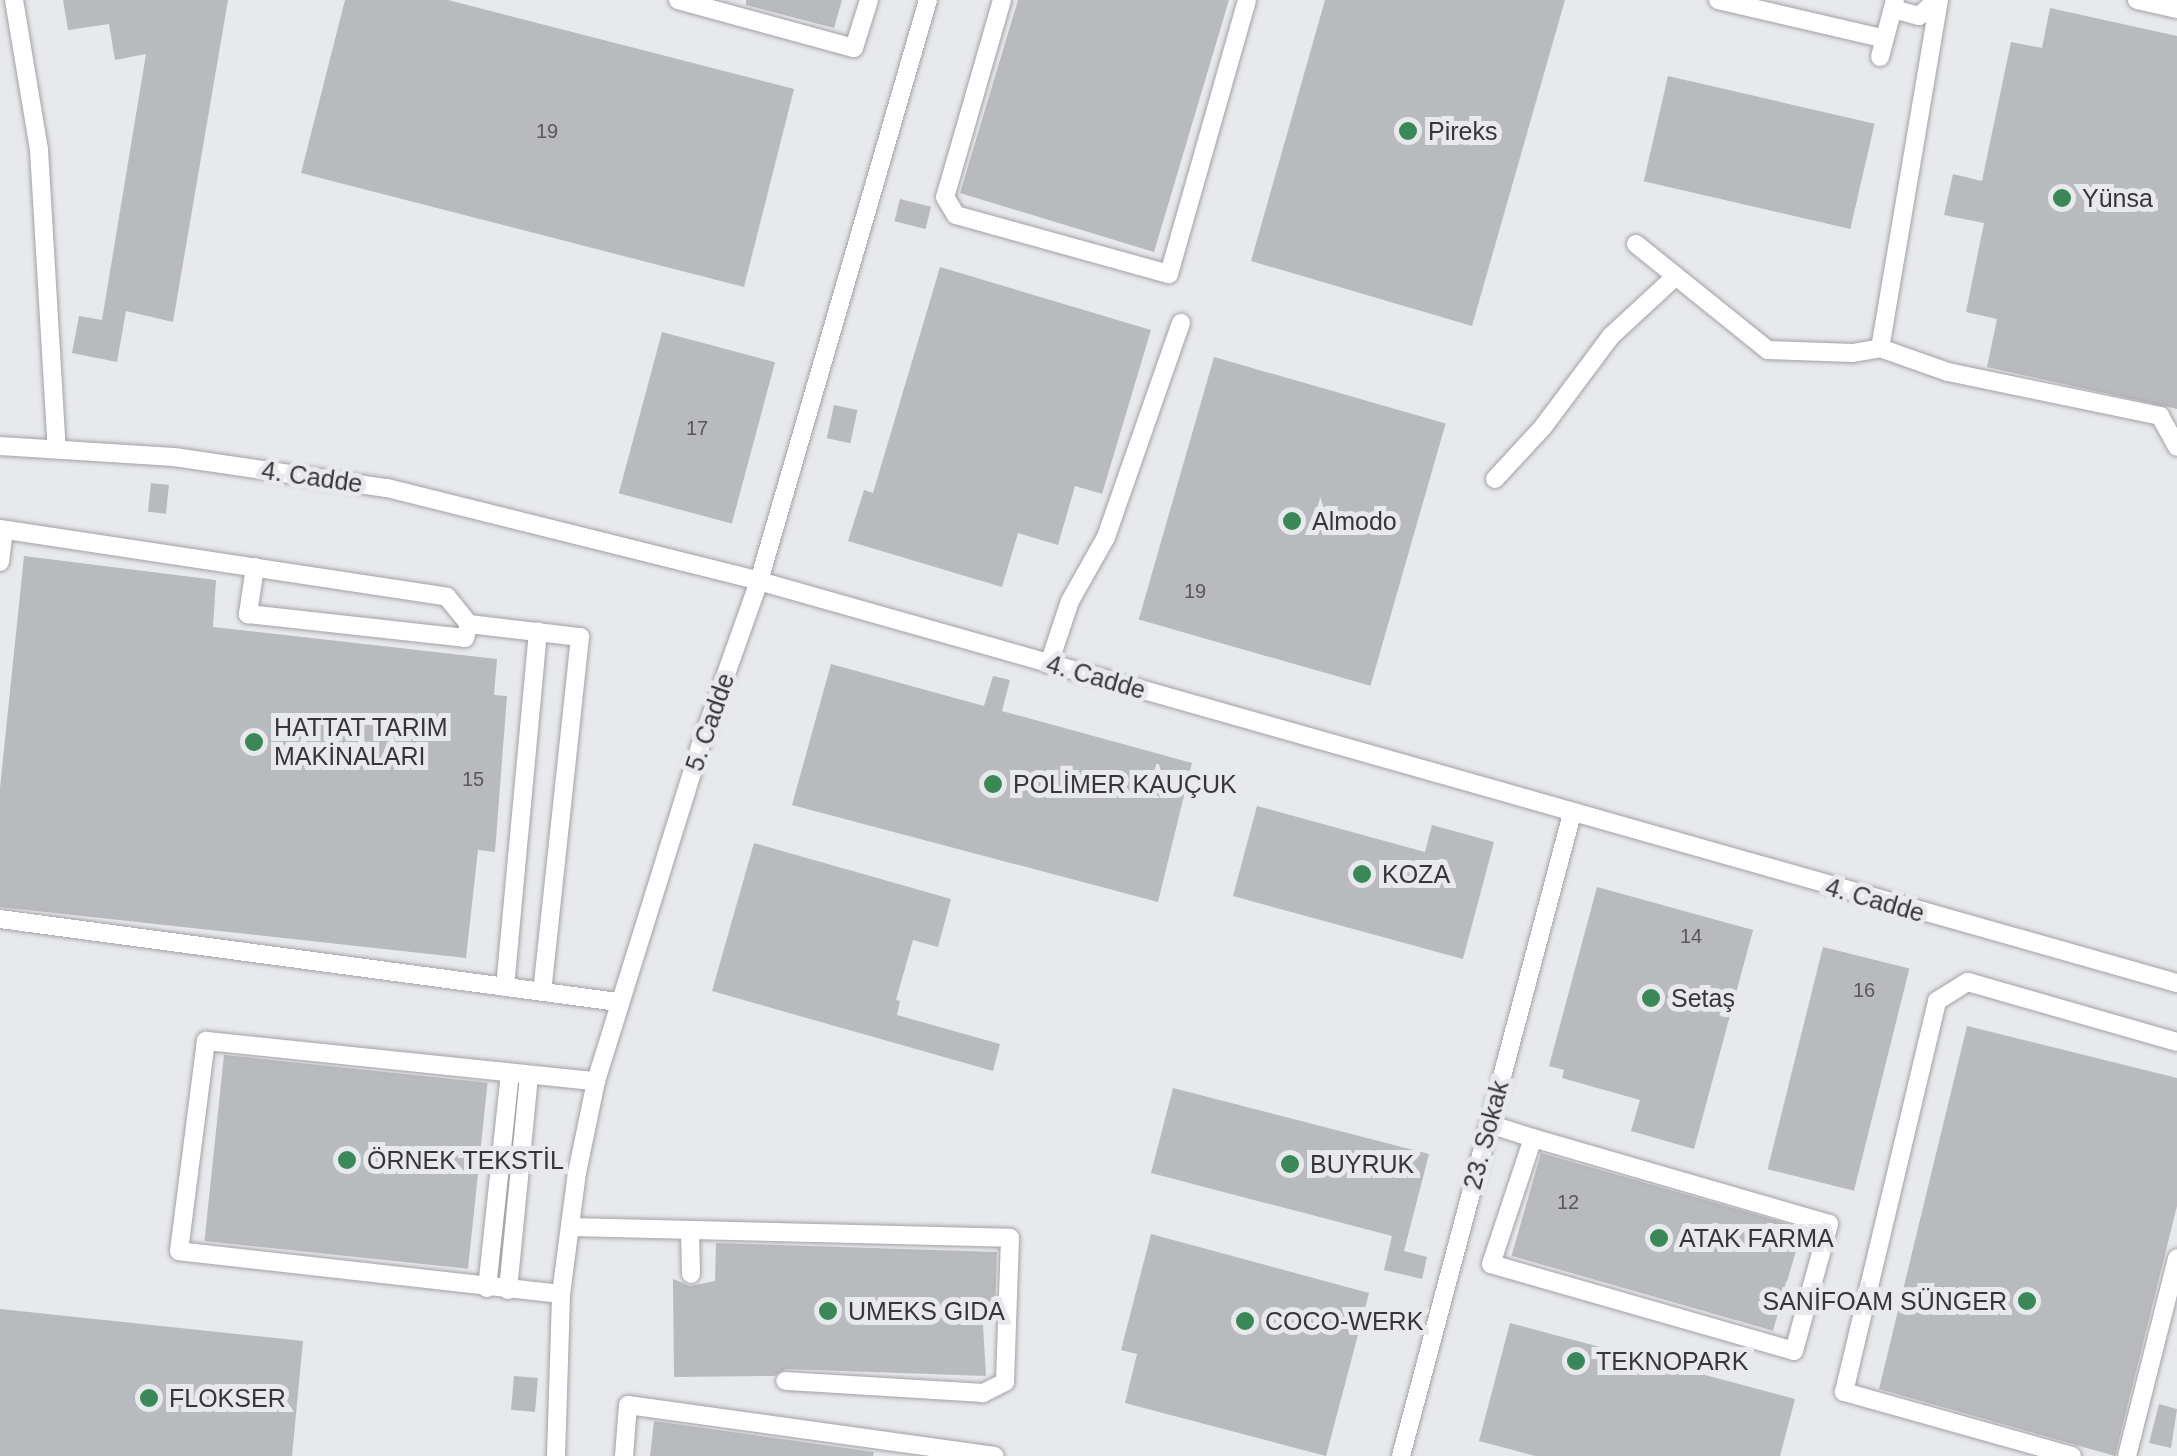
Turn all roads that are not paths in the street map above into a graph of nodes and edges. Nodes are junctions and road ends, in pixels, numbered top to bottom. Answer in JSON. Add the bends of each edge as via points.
{"nodes":[{"id":1,"x":14,"y":0,"type":"edge"},
{"id":2,"x":678,"y":0,"type":"edge"},
{"id":3,"x":868,"y":0,"type":"edge"},
{"id":4,"x":928,"y":0,"type":"edge"},
{"id":5,"x":1002,"y":0,"type":"edge"},
{"id":6,"x":1248,"y":0,"type":"edge"},
{"id":7,"x":1718,"y":0,"type":"edge"},
{"id":8,"x":1938,"y":0,"type":"edge"},
{"id":9,"x":2138,"y":0,"type":"edge"},
{"id":10,"x":1894,"y":5,"type":"edge"},
{"id":11,"x":2177,"y":9,"type":"edge"},
{"id":12,"x":1636,"y":244,"type":"dead end"},
{"id":13,"x":1676,"y":276,"type":"junction"},
{"id":14,"x":1181,"y":323,"type":"dead end"},
{"id":15,"x":1880,"y":348,"type":"junction"},
{"id":16,"x":0,"y":446,"type":"edge"},
{"id":17,"x":2177,"y":447,"type":"edge"},
{"id":18,"x":58,"y":450,"type":"junction"},
{"id":19,"x":1496,"y":478,"type":"dead end"},
{"id":20,"x":2,"y":530,"type":"edge"},
{"id":21,"x":0,"y":562,"type":"edge"},
{"id":22,"x":255,"y":567,"type":"junction"},
{"id":23,"x":759,"y":581,"type":"junction"},
{"id":24,"x":469,"y":624,"type":"junction"},
{"id":25,"x":538,"y":632,"type":"junction"},
{"id":26,"x":1048,"y":664,"type":"junction"},
{"id":27,"x":1572,"y":814,"type":"junction"},
{"id":28,"x":0,"y":919,"type":"edge"},
{"id":29,"x":2177,"y":983,"type":"edge"},
{"id":30,"x":506,"y":987,"type":"junction"},
{"id":31,"x":542,"y":990,"type":"junction"},
{"id":32,"x":618,"y":1002,"type":"junction"},
{"id":33,"x":2177,"y":1042,"type":"edge"},
{"id":34,"x":520,"y":1075,"type":"junction"},
{"id":35,"x":596,"y":1081,"type":"junction"},
{"id":36,"x":1489,"y":1124,"type":"junction"},
{"id":37,"x":1533,"y":1138,"type":"junction"},
{"id":38,"x":570,"y":1227,"type":"junction"},
{"id":39,"x":690,"y":1230,"type":"junction"},
{"id":40,"x":2177,"y":1258,"type":"edge"},
{"id":41,"x":691,"y":1274,"type":"dead end"},
{"id":42,"x":487,"y":1288,"type":"junction"},
{"id":43,"x":508,"y":1290,"type":"junction"},
{"id":44,"x":562,"y":1294,"type":"junction"},
{"id":45,"x":785,"y":1381,"type":"dead end"},
{"id":46,"x":556,"y":1456,"type":"edge"},
{"id":47,"x":624,"y":1456,"type":"edge"},
{"id":48,"x":994,"y":1456,"type":"edge"},
{"id":49,"x":1401,"y":1456,"type":"edge"},
{"id":50,"x":2072,"y":1456,"type":"edge"},
{"id":51,"x":2127,"y":1456,"type":"edge"}],
"edges":[{"from":1,"to":18,"type":"street","via":[[39,150]]},
{"from":2,"to":3,"type":"street","via":[[854,48]]},
{"from":4,"to":23,"type":"street","name":"5. Cadde"},
{"from":5,"to":6,"type":"street","via":[[944,196],[956,215],[1169,274]]},
{"from":7,"to":10,"type":"street","via":[[1883,48]]},
{"from":8,"to":10,"type":"street","via":[[1919,16]]},
{"from":8,"to":15,"type":"street"},
{"from":9,"to":11,"type":"street"},
{"from":12,"to":13,"type":"street"},
{"from":13,"to":15,"type":"street","via":[[1768,350]]},
{"from":13,"to":19,"type":"street","via":[[1611,336],[1544,427]]},
{"from":14,"to":26,"type":"street","via":[[1106,536],[1070,600]]},
{"from":15,"to":17,"type":"street","via":[[1948,372],[2160,416]]},
{"from":16,"to":18,"type":"street","name":"4. Cadde"},
{"from":18,"to":23,"type":"street","name":"4. Cadde","via":[[174,457],[387,488]]},
{"from":20,"to":21,"type":"street"},
{"from":20,"to":22,"type":"street"},
{"from":22,"to":24,"type":"street","via":[[447,597]]},
{"from":22,"to":24,"type":"street","via":[[248,614],[465,638]]},
{"from":23,"to":26,"type":"street","name":"4. Cadde"},
{"from":23,"to":32,"type":"street","name":"5. Cadde"},
{"from":24,"to":25,"type":"street"},
{"from":25,"to":30,"type":"street"},
{"from":25,"to":31,"type":"street","via":[[580,637]]},
{"from":26,"to":27,"type":"street","name":"4. Cadde"},
{"from":27,"to":29,"type":"street","name":"4. Cadde"},
{"from":27,"to":36,"type":"street","name":"23. Sokak"},
{"from":28,"to":30,"type":"street"},
{"from":30,"to":31,"type":"street"},
{"from":31,"to":32,"type":"street"},
{"from":32,"to":35,"type":"street","name":"5. Cadde"},
{"from":33,"to":50,"type":"street","via":[[1968,982],[1937,1001],[1844,1392]]},
{"from":34,"to":35,"type":"street"},
{"from":34,"to":42,"type":"street"},
{"from":34,"to":42,"type":"street","via":[[206,1041],[179,1251]]},
{"from":34,"to":43,"type":"street"},
{"from":35,"to":38,"type":"street","name":"5. Cadde"},
{"from":36,"to":37,"type":"street"},
{"from":36,"to":49,"type":"street","name":"23. Sokak"},
{"from":37,"to":37,"type":"street","via":[[1491,1264],[1794,1351],[1829,1224]]},
{"from":38,"to":39,"type":"street"},
{"from":38,"to":44,"type":"street","name":"5. Cadde"},
{"from":39,"to":41,"type":"street"},
{"from":39,"to":45,"type":"street","via":[[1010,1238],[1005,1382],[983,1393]]},
{"from":40,"to":51,"type":"street"},
{"from":42,"to":43,"type":"street"},
{"from":43,"to":44,"type":"street"},
{"from":44,"to":46,"type":"street","name":"5. Cadde"},
{"from":47,"to":48,"type":"street","via":[[628,1405]]}]}
